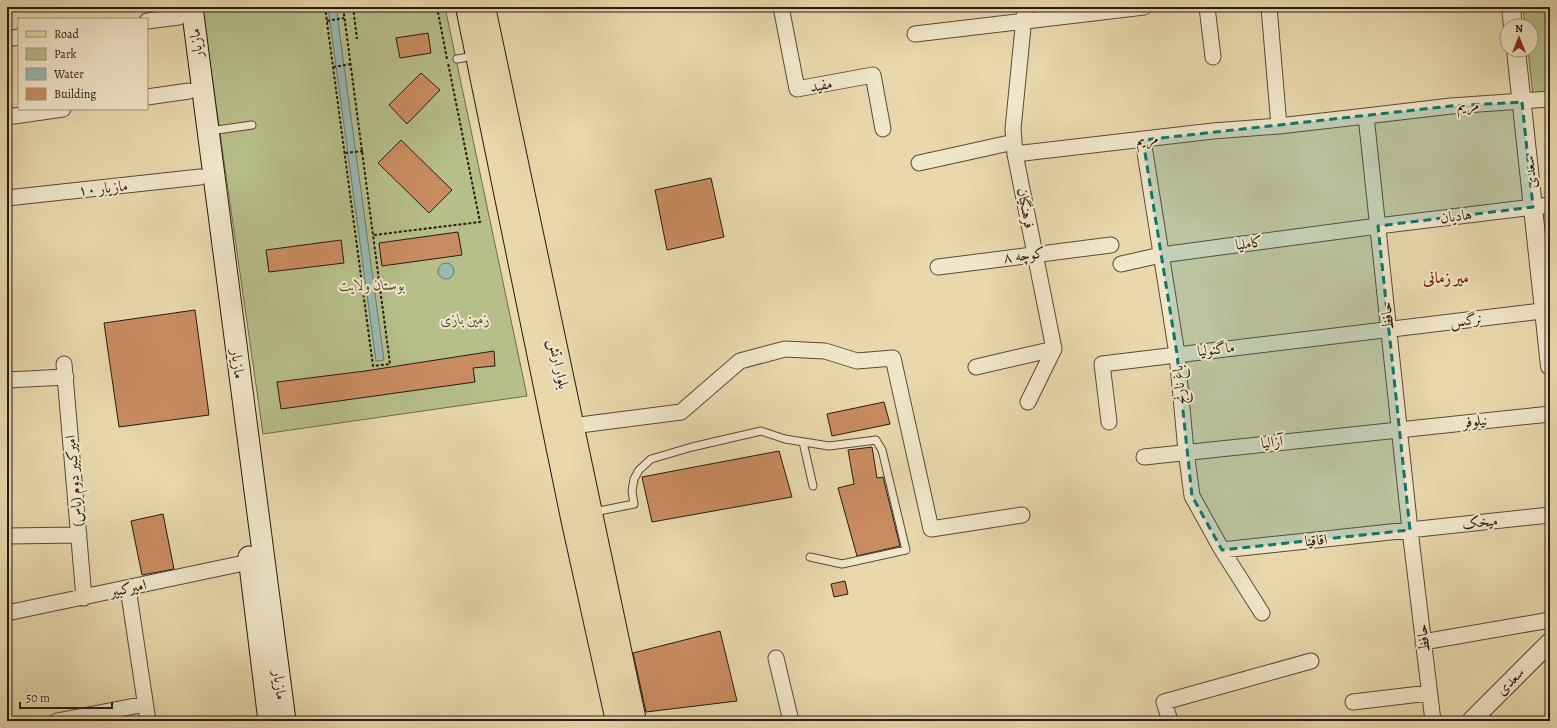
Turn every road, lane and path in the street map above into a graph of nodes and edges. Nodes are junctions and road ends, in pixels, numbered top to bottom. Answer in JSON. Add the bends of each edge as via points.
{"nodes":[{"id":1,"x":325,"y":7,"type":"edge"},
{"id":2,"x":343,"y":7,"type":"edge"},
{"id":3,"x":353,"y":7,"type":"edge"},
{"id":4,"x":437,"y":7,"type":"edge"},
{"id":5,"x":467,"y":7,"type":"edge"},
{"id":6,"x":484,"y":7,"type":"edge"},
{"id":7,"x":781,"y":7,"type":"edge"},
{"id":8,"x":1025,"y":7,"type":"edge"},
{"id":9,"x":1144,"y":7,"type":"edge"},
{"id":10,"x":1207,"y":7,"type":"edge"},
{"id":11,"x":1268,"y":7,"type":"edge"},
{"id":12,"x":1511,"y":7,"type":"edge"},
{"id":13,"x":183,"y":10,"type":"edge"},
{"id":14,"x":344,"y":18,"type":"junction"},
{"id":15,"x":1512,"y":18,"type":"edge"},
{"id":16,"x":148,"y":21,"type":"edge"},
{"id":17,"x":327,"y":21,"type":"junction"},
{"id":18,"x":1024,"y":22,"type":"junction"},
{"id":19,"x":915,"y":34,"type":"dead end"},
{"id":20,"x":18,"y":37,"type":"edge"},
{"id":21,"x":7,"y":39,"type":"edge"},
{"id":22,"x":357,"y":39,"type":"dead end"},
{"id":23,"x":1213,"y":57,"type":"dead end"},
{"id":24,"x":1517,"y":58,"type":"edge"},
{"id":25,"x":351,"y":64,"type":"junction"},
{"id":26,"x":333,"y":67,"type":"junction"},
{"id":27,"x":188,"y":92,"type":"junction"},
{"id":28,"x":148,"y":97,"type":"edge"},
{"id":29,"x":1550,"y":99,"type":"edge"},
{"id":30,"x":1522,"y":102,"type":"junction"},
{"id":31,"x":56,"y":110,"type":"edge"},
{"id":32,"x":1366,"y":116,"type":"junction"},
{"id":33,"x":7,"y":117,"type":"edge"},
{"id":34,"x":202,"y":123,"type":"junction"},
{"id":35,"x":252,"y":125,"type":"dead end"},
{"id":36,"x":1280,"y":126,"type":"junction"},
{"id":37,"x":883,"y":129,"type":"dead end"},
{"id":38,"x":1143,"y":140,"type":"junction"},
{"id":39,"x":1015,"y":148,"type":"junction"},
{"id":40,"x":363,"y":151,"type":"junction"},
{"id":41,"x":345,"y":153,"type":"junction"},
{"id":42,"x":919,"y":163,"type":"dead end"},
{"id":43,"x":200,"y":177,"type":"junction"},
{"id":44,"x":7,"y":198,"type":"edge"},
{"id":45,"x":1542,"y":206,"type":"edge"},
{"id":46,"x":1378,"y":226,"type":"junction"},
{"id":47,"x":374,"y":235,"type":"junction"},
{"id":48,"x":1111,"y":244,"type":"dead end"},
{"id":49,"x":1035,"y":253,"type":"junction"},
{"id":50,"x":1161,"y":255,"type":"junction"},
{"id":51,"x":1121,"y":264,"type":"dead end"},
{"id":52,"x":938,"y":267,"type":"dead end"},
{"id":53,"x":1547,"y":311,"type":"edge"},
{"id":54,"x":1388,"y":328,"type":"junction"},
{"id":55,"x":1054,"y":349,"type":"junction"},
{"id":56,"x":1177,"y":354,"type":"junction"},
{"id":57,"x":1550,"y":366,"type":"edge"},
{"id":58,"x":976,"y":367,"type":"dead end"},
{"id":59,"x":7,"y":380,"type":"edge"},
{"id":60,"x":1028,"y":402,"type":"dead end"},
{"id":61,"x":1550,"y":414,"type":"edge"},
{"id":62,"x":1109,"y":422,"type":"dead end"},
{"id":63,"x":563,"y":428,"type":"junction"},
{"id":64,"x":1399,"y":429,"type":"junction"},
{"id":65,"x":240,"y":436,"type":"junction"},
{"id":66,"x":803,"y":442,"type":"junction"},
{"id":67,"x":1186,"y":452,"type":"junction"},
{"id":68,"x":1144,"y":457,"type":"dead end"},
{"id":69,"x":813,"y":486,"type":"dead end"},
{"id":70,"x":581,"y":515,"type":"junction"},
{"id":71,"x":1022,"y":515,"type":"dead end"},
{"id":72,"x":1550,"y":515,"type":"edge"},
{"id":73,"x":1410,"y":530,"type":"junction"},
{"id":74,"x":79,"y":535,"type":"junction"},
{"id":75,"x":7,"y":536,"type":"edge"},
{"id":76,"x":1222,"y":550,"type":"junction"},
{"id":77,"x":810,"y":557,"type":"dead end"},
{"id":78,"x":249,"y":562,"type":"junction"},
{"id":79,"x":128,"y":588,"type":"junction"},
{"id":80,"x":84,"y":598,"type":"junction"},
{"id":81,"x":7,"y":613,"type":"edge"},
{"id":82,"x":1262,"y":613,"type":"dead end"},
{"id":83,"x":1550,"y":620,"type":"edge"},
{"id":84,"x":1423,"y":642,"type":"junction"},
{"id":85,"x":1550,"y":642,"type":"edge"},
{"id":86,"x":776,"y":658,"type":"dead end"},
{"id":87,"x":1311,"y":661,"type":"dead end"},
{"id":88,"x":1429,"y":693,"type":"junction"},
{"id":89,"x":1353,"y":702,"type":"dead end"},
{"id":90,"x":145,"y":704,"type":"junction"},
{"id":91,"x":57,"y":721,"type":"edge"},
{"id":92,"x":148,"y":721,"type":"edge"},
{"id":93,"x":269,"y":721,"type":"edge"},
{"id":94,"x":285,"y":721,"type":"edge"},
{"id":95,"x":616,"y":721,"type":"edge"},
{"id":96,"x":634,"y":721,"type":"edge"},
{"id":97,"x":791,"y":721,"type":"edge"},
{"id":98,"x":1170,"y":721,"type":"edge"},
{"id":99,"x":1433,"y":721,"type":"edge"},
{"id":100,"x":1471,"y":721,"type":"edge"}],
"edges":[{"from":1,"to":17,"type":"path"},
{"from":2,"to":14,"type":"path"},
{"from":3,"to":22,"type":"path"},
{"from":4,"to":47,"type":"path","via":[[480,222]]},
{"from":5,"to":63,"type":"main road","name":"بلوار ارتش","via":[[467,57]]},
{"from":6,"to":63,"type":"main road","name":"بلوار ارتش"},
{"from":7,"to":37,"type":"street","name":"مفید","via":[[797,89],[873,75]]},
{"from":8,"to":18,"type":"street","name":"فرهنگیان"},
{"from":9,"to":18,"type":"street"},
{"from":10,"to":23,"type":"street"},
{"from":11,"to":36,"type":"street"},
{"from":12,"to":15,"type":"street"},
{"from":13,"to":16,"type":"street"},
{"from":13,"to":27,"type":"main road","name":"مازیار"},
{"from":13,"to":34,"type":"main road","name":"مازیار"},
{"from":14,"to":17,"type":"path"},
{"from":14,"to":25,"type":"path"},
{"from":17,"to":26,"type":"path"},
{"from":18,"to":19,"type":"street"},
{"from":18,"to":39,"type":"street","name":"فرهنگیان","via":[[1013,129]]},
{"from":20,"to":21,"type":"street"},
{"from":24,"to":30,"type":"street","name":"سعدی"},
{"from":25,"to":26,"type":"path"},
{"from":25,"to":40,"type":"path"},
{"from":26,"to":41,"type":"path"},
{"from":27,"to":28,"type":"street"},
{"from":27,"to":34,"type":"main road","name":"مازیار"},
{"from":29,"to":30,"type":"street","name":"مریم"},
{"from":30,"to":32,"type":"street","name":"مریم","via":[[1450,106]]},
{"from":30,"to":45,"type":"street","name":"سعدی"},
{"from":31,"to":33,"type":"street"},
{"from":32,"to":36,"type":"street"},
{"from":32,"to":46,"type":"street","name":"حافظ"},
{"from":34,"to":35,"type":"lane"},
{"from":34,"to":43,"type":"main road","name":"مازیار"},
{"from":34,"to":65,"type":"main road","name":"مازیار"},
{"from":36,"to":38,"type":"street","name":"مریم"},
{"from":38,"to":39,"type":"street","name":"مریم"},
{"from":38,"to":50,"type":"street","name":"باغ نارنج"},
{"from":39,"to":42,"type":"street","name":"مریم"},
{"from":39,"to":49,"type":"street","name":"فرهنگیان"},
{"from":40,"to":41,"type":"path"},
{"from":40,"to":47,"type":"path"},
{"from":41,"to":47,"type":"path","via":[[373,366],[390,364]]},
{"from":43,"to":44,"type":"street","name":"مازیار ١٠"},
{"from":43,"to":65,"type":"main road","name":"مازیار"},
{"from":45,"to":46,"type":"street","name":"هادیان"},
{"from":45,"to":53,"type":"street","name":"سعدی"},
{"from":46,"to":50,"type":"street","name":"کاملیا"},
{"from":46,"to":54,"type":"street","name":"حافظ"},
{"from":48,"to":49,"type":"street","name":"کوچه ۸"},
{"from":49,"to":52,"type":"street","name":"کوچه ۸"},
{"from":49,"to":55,"type":"street","name":"فرهنگیان"},
{"from":50,"to":51,"type":"street","name":"کاملیا"},
{"from":50,"to":56,"type":"street","name":"باغ نارنج"},
{"from":53,"to":54,"type":"street","name":"نرگس"},
{"from":53,"to":57,"type":"street","name":"سعدی"},
{"from":54,"to":56,"type":"street","name":"ماگنولیا"},
{"from":54,"to":64,"type":"street","name":"حافظ"},
{"from":55,"to":58,"type":"street"},
{"from":55,"to":60,"type":"street"},
{"from":56,"to":62,"type":"street","name":"ماگنولیا","via":[[1102,364]]},
{"from":56,"to":67,"type":"street","name":"باغ نارنج"},
{"from":59,"to":74,"type":"street","name":"امیرکبیر دوم (یاس)","via":[[65,371]]},
{"from":61,"to":64,"type":"street","name":"نیلوفر"},
{"from":63,"to":70,"type":"main road","name":"بلوار ارتش"},
{"from":63,"to":71,"type":"street","via":[[681,412],[740,361],[785,349],[825,352],[857,362],[892,358],[931,529]]},
{"from":64,"to":67,"type":"street","name":"آزالیا"},
{"from":64,"to":73,"type":"street","name":"حافظ"},
{"from":65,"to":78,"type":"main road","name":"مازیار"},
{"from":65,"to":94,"type":"main road","name":"مازیار"},
{"from":66,"to":69,"type":"lane"},
{"from":66,"to":70,"type":"lane","via":[[761,431],[651,459],[634,479],[634,504]]},
{"from":66,"to":77,"type":"lane","via":[[829,446],[876,440],[882,450],[906,550],[842,564]]},
{"from":67,"to":68,"type":"street","name":"آزالیا"},
{"from":67,"to":76,"type":"street","name":"باغ نارنج","via":[[1192,496]]},
{"from":70,"to":95,"type":"main road","name":"بلوار ارتش"},
{"from":70,"to":96,"type":"main road","name":"بلوار ارتش"},
{"from":72,"to":73,"type":"street","name":"میخک"},
{"from":73,"to":76,"type":"street","name":"اقاقیا"},
{"from":73,"to":84,"type":"street","name":"حافظ"},
{"from":74,"to":75,"type":"street"},
{"from":74,"to":80,"type":"street","name":"امیرکبیر دوم (یاس)"},
{"from":76,"to":82,"type":"street","name":"باغ نارنج"},
{"from":78,"to":79,"type":"street","name":"امیرکبیر"},
{"from":78,"to":93,"type":"main road","name":"مازیار"},
{"from":79,"to":80,"type":"street","name":"امیرکبیر"},
{"from":79,"to":90,"type":"street"},
{"from":80,"to":81,"type":"street","name":"امیرکبیر"},
{"from":83,"to":84,"type":"street"},
{"from":84,"to":88,"type":"street","name":"حافظ"},
{"from":85,"to":100,"type":"street","name":"سعدی"},
{"from":86,"to":97,"type":"street"},
{"from":87,"to":98,"type":"street","via":[[1164,702]]},
{"from":88,"to":89,"type":"street"},
{"from":88,"to":99,"type":"street","name":"حافظ"},
{"from":90,"to":91,"type":"street"},
{"from":90,"to":92,"type":"street"}]}
